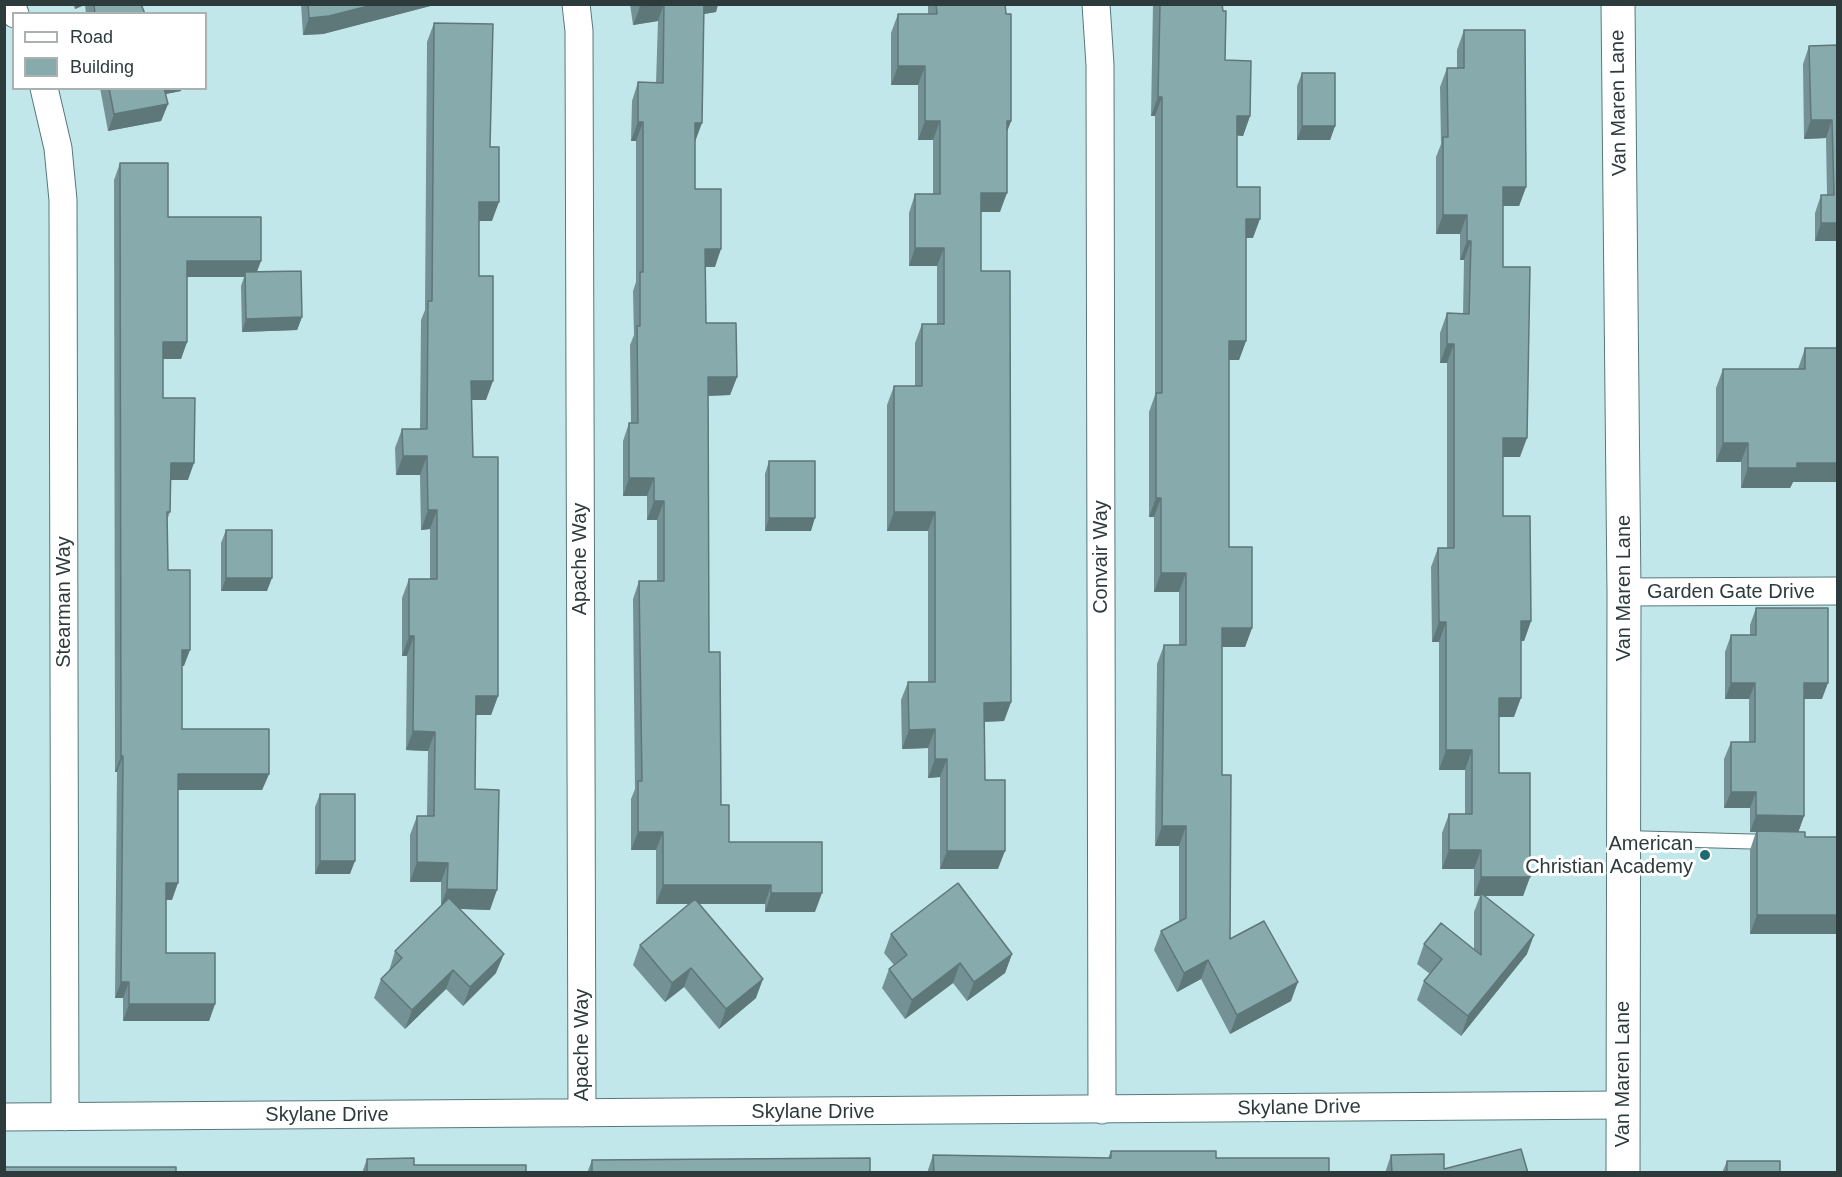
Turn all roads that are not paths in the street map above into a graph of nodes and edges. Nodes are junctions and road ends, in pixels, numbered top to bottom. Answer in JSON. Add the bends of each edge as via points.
{"nodes":[{"id":1,"x":576,"y":4,"type":"edge"},
{"id":2,"x":1096,"y":4,"type":"edge"},
{"id":3,"x":1618,"y":4,"type":"edge"},
{"id":4,"x":44,"y":90,"type":"edge"},
{"id":5,"x":1838,"y":591,"type":"edge"},
{"id":6,"x":1624,"y":592,"type":"junction"},
{"id":7,"x":1625,"y":838,"type":"junction"},
{"id":8,"x":1780,"y":842,"type":"edge"},
{"id":9,"x":1622,"y":1105,"type":"junction"},
{"id":10,"x":1102,"y":1110,"type":"junction"},
{"id":11,"x":582,"y":1113,"type":"junction"},
{"id":12,"x":65,"y":1117,"type":"junction"},
{"id":13,"x":4,"y":1118,"type":"edge"},
{"id":14,"x":1623,"y":1173,"type":"edge"}],
"edges":[{"from":1,"to":11,"type":"street","name":"Apache Way"},
{"from":2,"to":10,"type":"street","name":"Convair Way","via":[[1100,65]]},
{"from":3,"to":6,"type":"main road","name":"Van Maren Lane"},
{"from":4,"to":12,"type":"street","name":"Stearman Way","via":[[58,148],[63,200]]},
{"from":5,"to":6,"type":"street","name":"Garden Gate Drive"},
{"from":6,"to":7,"type":"main road","name":"Van Maren Lane"},
{"from":7,"to":8,"type":"lane"},
{"from":7,"to":9,"type":"main road","name":"Van Maren Lane"},
{"from":9,"to":10,"type":"street","name":"Skylane Drive"},
{"from":9,"to":14,"type":"main road","name":"Van Maren Lane"},
{"from":10,"to":11,"type":"street","name":"Skylane Drive"},
{"from":11,"to":12,"type":"street","name":"Skylane Drive"},
{"from":12,"to":13,"type":"street","name":"Skylane Drive"}]}
